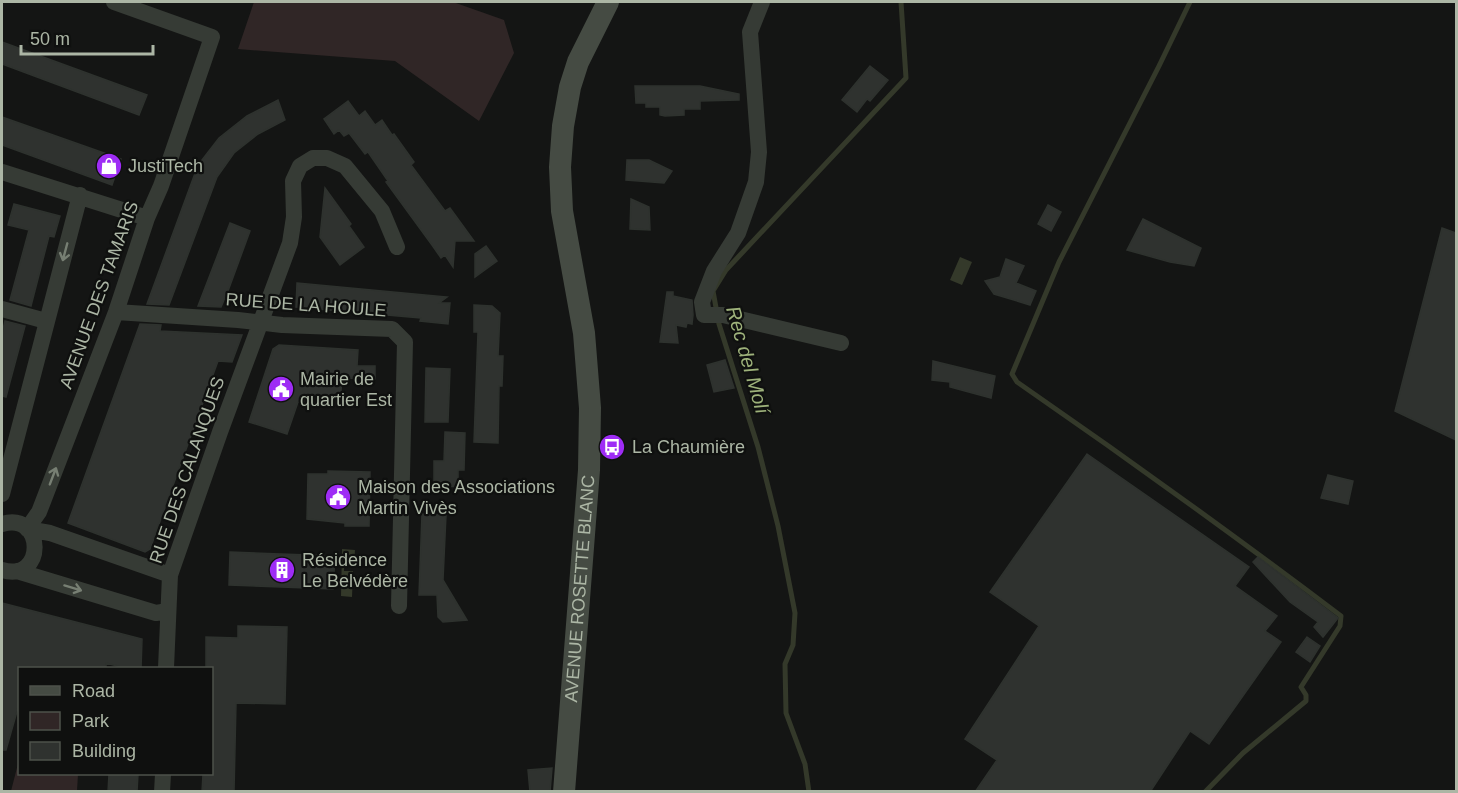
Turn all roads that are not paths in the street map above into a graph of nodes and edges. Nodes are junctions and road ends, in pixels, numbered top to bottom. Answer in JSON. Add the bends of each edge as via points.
{"nodes":[{"id":1,"x":114,"y":2,"type":"edge"},
{"id":2,"x":608,"y":2,"type":"edge"},
{"id":3,"x":762,"y":2,"type":"edge"},
{"id":4,"x":2,"y":172,"type":"edge"},
{"id":5,"x":80,"y":195,"type":"junction"},
{"id":6,"x":147,"y":218,"type":"junction"},
{"id":7,"x":397,"y":247,"type":"dead end"},
{"id":8,"x":2,"y":309,"type":"edge"},
{"id":9,"x":116,"y":312,"type":"junction"},
{"id":10,"x":46,"y":321,"type":"junction"},
{"id":11,"x":261,"y":323,"type":"junction"},
{"id":12,"x":841,"y":343,"type":"dead end"},
{"id":13,"x":8,"y":440,"type":"edge"},
{"id":14,"x":2,"y":494,"type":"edge"},
{"id":15,"x":2,"y":524,"type":"edge"},
{"id":16,"x":27,"y":529,"type":"junction"},
{"id":17,"x":9,"y":570,"type":"edge"},
{"id":18,"x":170,"y":575,"type":"junction"},
{"id":19,"x":399,"y":606,"type":"dead end"},
{"id":20,"x":168,"y":611,"type":"junction"},
{"id":21,"x":166,"y":667,"type":"edge"},
{"id":22,"x":163,"y":775,"type":"edge"},
{"id":23,"x":162,"y":792,"type":"edge"},
{"id":24,"x":564,"y":792,"type":"edge"}],
"edges":[{"from":1,"to":6,"type":"street","name":"AVENUE DES TAMARIS","via":[[212,37]]},
{"from":2,"to":24,"type":"main road","name":"AVENUE ROSETTE BLANC","via":[[582,52],[570,87],[560,167],[562,211],[584,333],[590,408]]},
{"from":3,"to":12,"type":"street","via":[[750,32],[759,152],[756,182],[738,233],[714,271],[702,302],[704,315]]},
{"from":4,"to":5,"type":"street"},
{"from":5,"to":6,"type":"street"},
{"from":5,"to":10,"type":"street","one_way":true},
{"from":6,"to":9,"type":"street","name":"AVENUE DES TAMARIS"},
{"from":7,"to":11,"type":"street","name":"RUE DES CALANQUES","via":[[382,212],[345,166],[327,158],[313,158],[300,166],[293,181],[290,243]]},
{"from":8,"to":10,"type":"street"},
{"from":9,"to":11,"type":"street","name":"RUE DE LA HOULE"},
{"from":16,"to":9,"type":"street","name":"AVENUE DES TAMARIS","one_way":true,"via":[[39,512]]},
{"from":10,"to":13,"type":"street"},
{"from":11,"to":18,"type":"street","name":"RUE DES CALANQUES"},
{"from":11,"to":19,"type":"street","name":"RUE DE LA HOULE","via":[[392,329],[405,342]]},
{"from":13,"to":14,"type":"street"},
{"from":15,"to":16,"type":"street","via":[[13,522]]},
{"from":16,"to":17,"type":"street","via":[[35,542],[34,557],[30,563]]},
{"from":16,"to":18,"type":"street","via":[[50,533]]},
{"from":17,"to":20,"type":"street","one_way":true,"via":[[156,614]]},
{"from":18,"to":20,"type":"street","name":"RUE DES CALANQUES"},
{"from":20,"to":21,"type":"street","name":"RUE DES CALANQUES"},
{"from":22,"to":23,"type":"street"}]}
